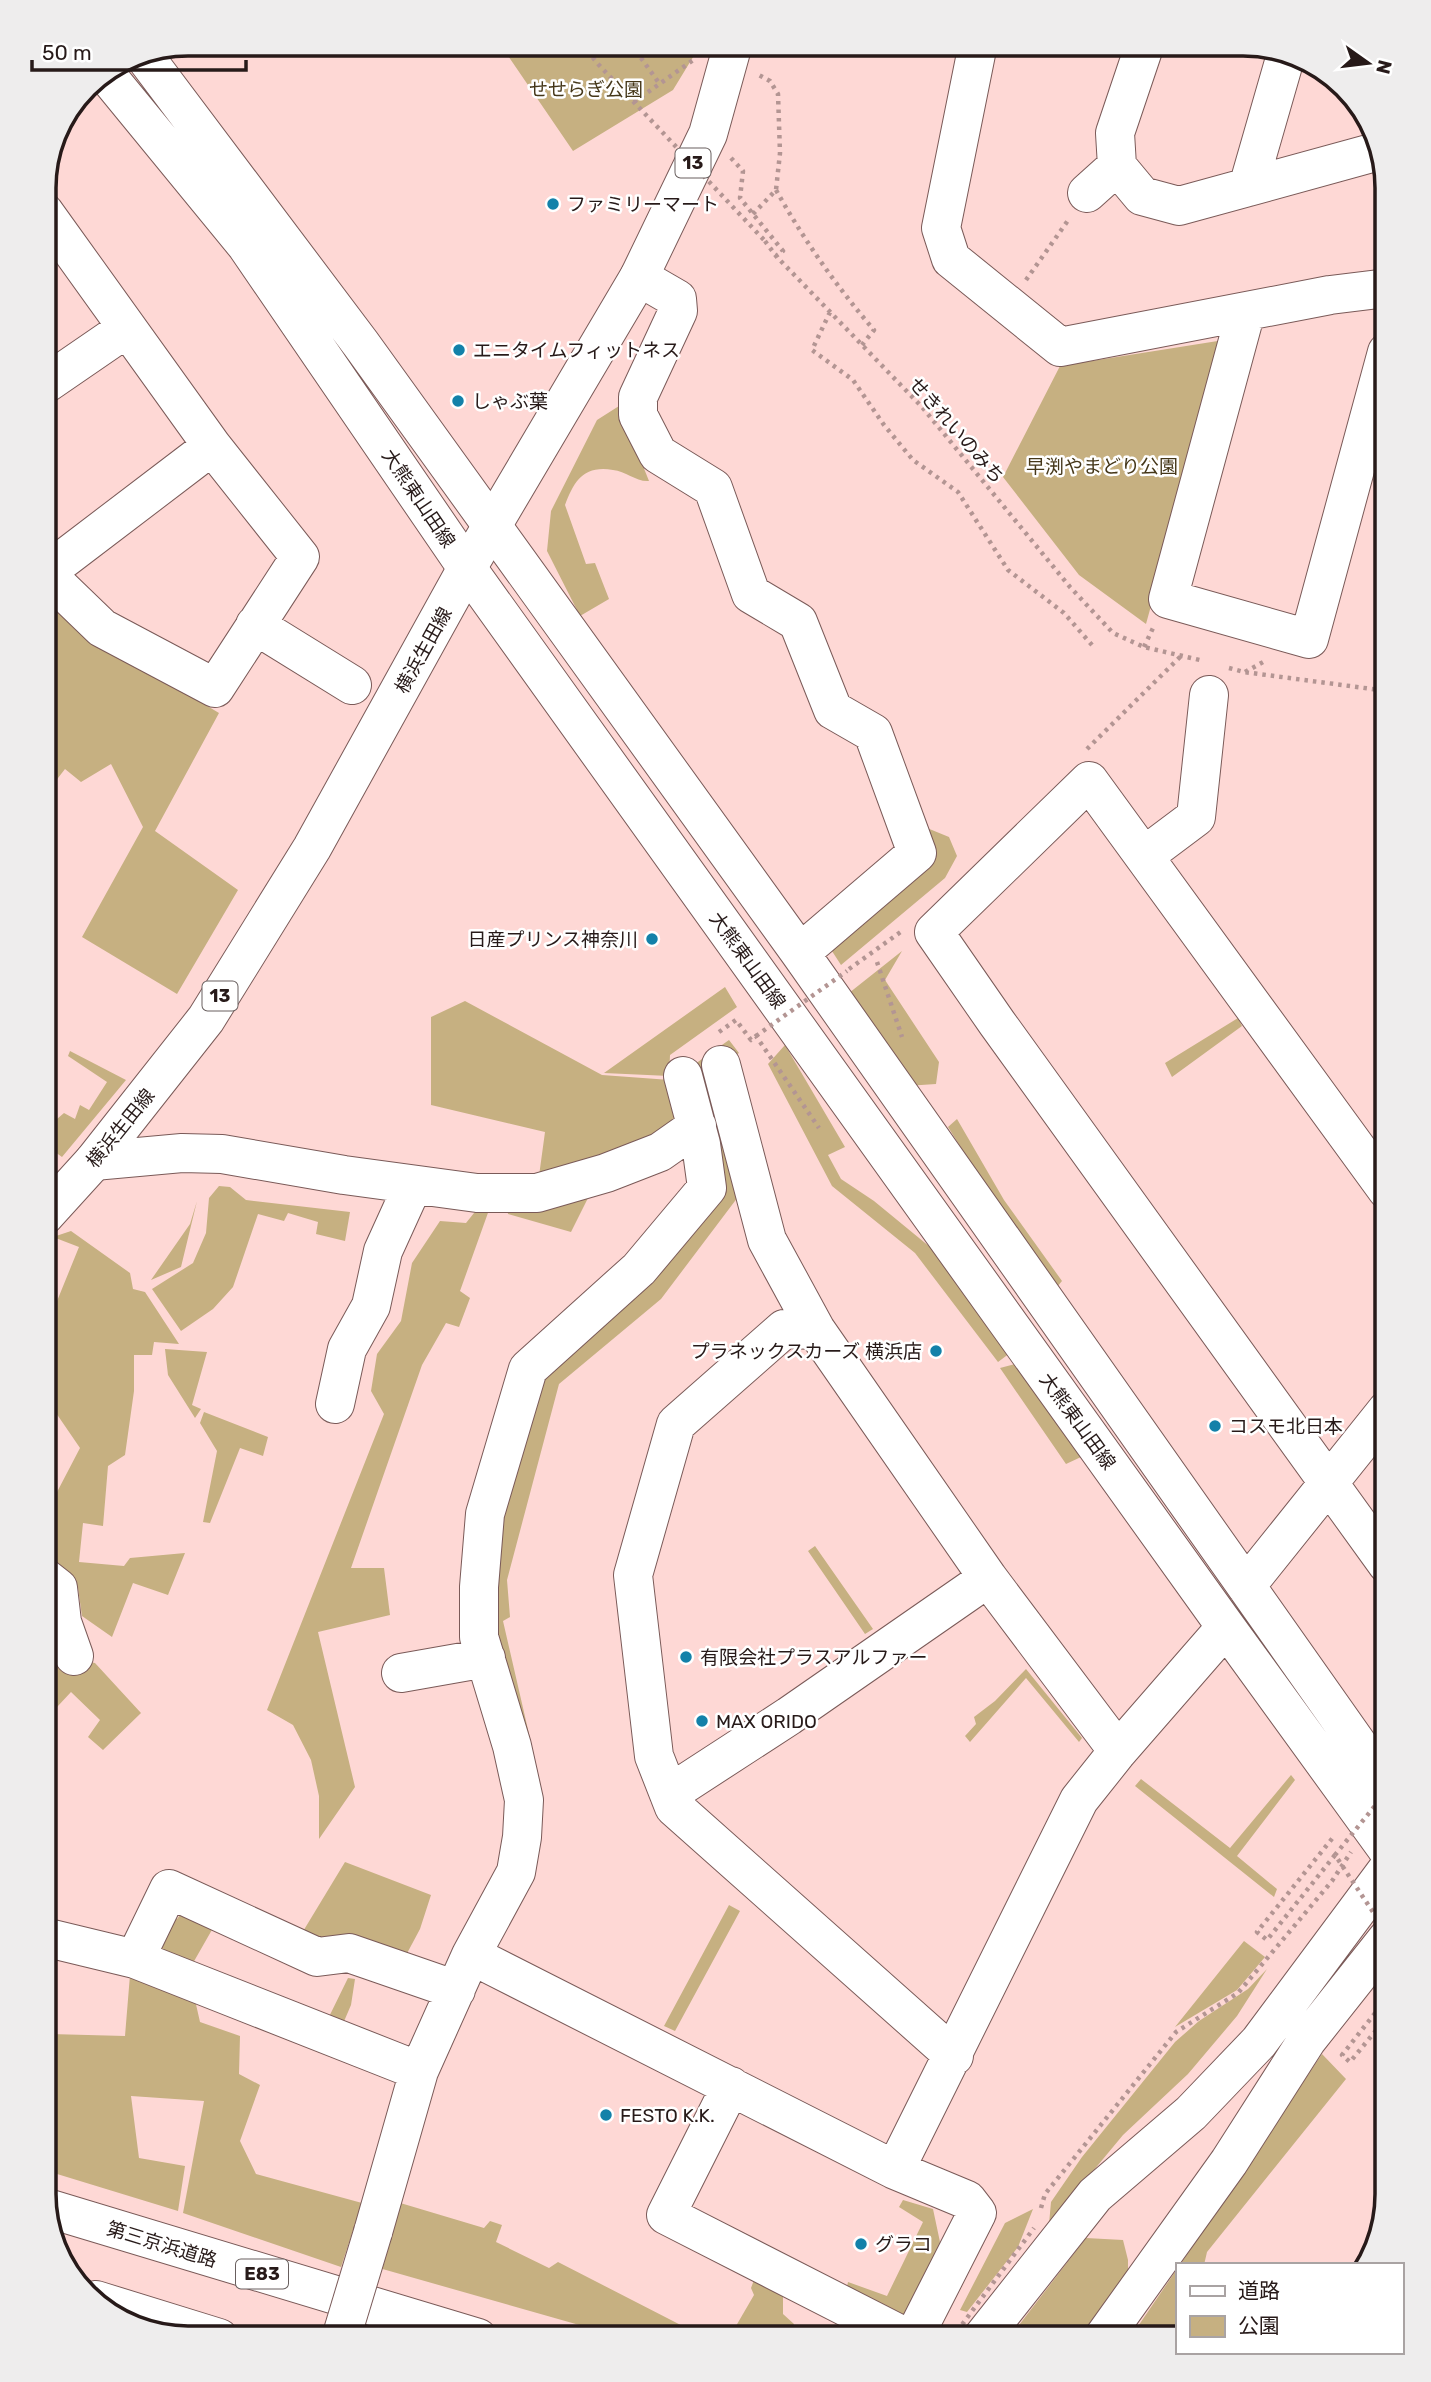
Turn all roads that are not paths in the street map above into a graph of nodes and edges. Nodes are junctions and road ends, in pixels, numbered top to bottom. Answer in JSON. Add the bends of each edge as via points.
{"nodes":[{"id":1,"x":719,"y":56,"type":"edge"},
{"id":2,"x":976,"y":56,"type":"edge"},
{"id":3,"x":1141,"y":56,"type":"edge"},
{"id":4,"x":149,"y":62,"type":"edge"},
{"id":5,"x":1284,"y":63,"type":"edge"},
{"id":6,"x":111,"y":81,"type":"edge"},
{"id":7,"x":1371,"y":153,"type":"edge"},
{"id":8,"x":1117,"y":166,"type":"junction"},
{"id":9,"x":1248,"y":187,"type":"junction"},
{"id":10,"x":1087,"y":193,"type":"road end"},
{"id":11,"x":56,"y":229,"type":"edge"},
{"id":12,"x":639,"y":277,"type":"junction"},
{"id":13,"x":1375,"y":289,"type":"edge"},
{"id":14,"x":1246,"y":311,"type":"junction"},
{"id":15,"x":127,"y":328,"type":"junction"},
{"id":16,"x":56,"y":377,"type":"edge"},
{"id":17,"x":1375,"y":396,"type":"edge"},
{"id":18,"x":212,"y":446,"type":"junction"},
{"id":19,"x":492,"y":526,"type":"junction"},
{"id":20,"x":56,"y":565,"type":"edge"},
{"id":21,"x":467,"y":568,"type":"junction"},
{"id":22,"x":56,"y":585,"type":"edge"},
{"id":23,"x":256,"y":625,"type":"junction"},
{"id":24,"x":1213,"y":674,"type":"road end"},
{"id":25,"x":374,"y":699,"type":"junction"},
{"id":26,"x":1144,"y":856,"type":"junction"},
{"id":27,"x":800,"y":953,"type":"junction"},
{"id":28,"x":721,"y":1065,"type":"dead end"},
{"id":29,"x":684,"y":1082,"type":"dead end"},
{"id":30,"x":697,"y":1126,"type":"junction"},
{"id":31,"x":94,"y":1161,"type":"junction"},
{"id":32,"x":1375,"y":1174,"type":"edge"},
{"id":33,"x":413,"y":1185,"type":"junction"},
{"id":34,"x":56,"y":1203,"type":"edge"},
{"id":35,"x":816,"y":1330,"type":"junction"},
{"id":36,"x":335,"y":1404,"type":"dead end"},
{"id":37,"x":1375,"y":1425,"type":"edge"},
{"id":38,"x":1329,"y":1484,"type":"junction"},
{"id":39,"x":1375,"y":1547,"type":"edge"},
{"id":40,"x":988,"y":1578,"type":"junction"},
{"id":41,"x":56,"y":1586,"type":"edge"},
{"id":42,"x":1246,"y":1586,"type":"junction"},
{"id":43,"x":1226,"y":1627,"type":"junction"},
{"id":44,"x":60,"y":1640,"type":"edge"},
{"id":45,"x":485,"y":1658,"type":"junction"},
{"id":46,"x":401,"y":1673,"type":"dead end"},
{"id":47,"x":1118,"y":1752,"type":"junction"},
{"id":48,"x":1375,"y":1769,"type":"edge"},
{"id":49,"x":669,"y":1794,"type":"junction"},
{"id":50,"x":1375,"y":1832,"type":"edge"},
{"id":51,"x":1375,"y":1886,"type":"edge"},
{"id":52,"x":56,"y":1940,"type":"edge"},
{"id":53,"x":1375,"y":1954,"type":"edge"},
{"id":54,"x":471,"y":1955,"type":"junction"},
{"id":55,"x":135,"y":1959,"type":"junction"},
{"id":56,"x":456,"y":1990,"type":"junction"},
{"id":57,"x":954,"y":2056,"type":"junction"},
{"id":58,"x":419,"y":2071,"type":"junction"},
{"id":59,"x":731,"y":2086,"type":"junction"},
{"id":60,"x":895,"y":2170,"type":"junction"},
{"id":61,"x":57,"y":2211,"type":"edge"},
{"id":62,"x":123,"y":2308,"type":"edge"},
{"id":63,"x":180,"y":2326,"type":"edge"},
{"id":64,"x":345,"y":2326,"type":"edge"},
{"id":65,"x":438,"y":2326,"type":"edge"},
{"id":66,"x":883,"y":2326,"type":"edge"},
{"id":67,"x":920,"y":2326,"type":"edge"},
{"id":68,"x":992,"y":2326,"type":"edge"},
{"id":69,"x":1112,"y":2326,"type":"edge"}],
"edges":[{"from":1,"to":12,"type":"main road","name":"横浜生田線","number":"13","via":[[708,134]]},
{"from":2,"to":14,"type":"main road","via":[[941,228],[951,259],[1017,295],[1060,347]]},
{"from":3,"to":8,"type":"main road","via":[[1115,133]]},
{"from":4,"to":19,"type":"main road"},
{"from":5,"to":9,"type":"main road"},
{"from":6,"to":21,"type":"main road","name":"大熊東山田線","via":[[246,245]]},
{"from":7,"to":9,"type":"main road"},
{"from":8,"to":9,"type":"main road","via":[[1142,196],[1179,206]]},
{"from":8,"to":10,"type":"main road"},
{"from":11,"to":15,"type":"main road"},
{"from":12,"to":19,"type":"main road","name":"横浜生田線","number":"13"},
{"from":12,"to":27,"type":"main road","via":[[677,299],[678,311],[638,397],[638,415],[658,454],[713,488],[751,594],[799,622],[833,710],[873,733],[918,853]]},
{"from":13,"to":14,"type":"main road"},
{"from":14,"to":17,"type":"main road","via":[[1168,600],[1309,639]]},
{"from":15,"to":16,"type":"main road"},
{"from":15,"to":18,"type":"main road"},
{"from":18,"to":20,"type":"main road"},
{"from":18,"to":23,"type":"main road","via":[[300,557]]},
{"from":19,"to":21,"type":"main road","name":"横浜生田線","number":"13"},
{"from":19,"to":27,"type":"main road"},
{"from":21,"to":25,"type":"main road","name":"横浜生田線","number":"13"},
{"from":21,"to":43,"type":"main road","name":"大熊東山田線"},
{"from":22,"to":23,"type":"main road","via":[[102,628],[215,688]]},
{"from":23,"to":25,"type":"main road"},
{"from":24,"to":26,"type":"main road","via":[[1196,817]]},
{"from":25,"to":31,"type":"main road","name":"横浜生田線","number":"13","via":[[312,848],[206,1019]]},
{"from":26,"to":32,"type":"main road"},
{"from":26,"to":38,"type":"main road","via":[[1089,781],[934,932]]},
{"from":27,"to":42,"type":"main road"},
{"from":28,"to":35,"type":"main road","via":[[767,1240]]},
{"from":29,"to":30,"type":"main road"},
{"from":30,"to":33,"type":"main road","via":[[660,1152],[537,1194]]},
{"from":30,"to":45,"type":"main road","via":[[707,1188],[639,1269],[528,1370],[485,1514],[479,1637]]},
{"from":31,"to":33,"type":"main road","via":[[222,1154]]},
{"from":31,"to":34,"type":"main road","name":"横浜生田線","number":"13"},
{"from":33,"to":36,"type":"main road","via":[[383,1251],[371,1306],[346,1349]]},
{"from":35,"to":40,"type":"main road"},
{"from":35,"to":49,"type":"main road","via":[[784,1329],[676,1424],[633,1575],[654,1756]]},
{"from":37,"to":38,"type":"main road"},
{"from":38,"to":39,"type":"main road"},
{"from":38,"to":42,"type":"main road"},
{"from":40,"to":47,"type":"main road"},
{"from":40,"to":49,"type":"main road"},
{"from":41,"to":44,"type":"main road"},
{"from":42,"to":48,"type":"main road"},
{"from":43,"to":47,"type":"main road"},
{"from":43,"to":50,"type":"main road","name":"大熊東山田線"},
{"from":45,"to":46,"type":"main road"},
{"from":45,"to":54,"type":"main road","via":[[524,1800],[516,1872]]},
{"from":47,"to":57,"type":"main road","via":[[1079,1800]]},
{"from":49,"to":57,"type":"main road","via":[[674,1807]]},
{"from":51,"to":68,"type":"main road","via":[[1259,2042],[1191,2113],[1095,2195]]},
{"from":52,"to":55,"type":"main road"},
{"from":53,"to":69,"type":"main road","via":[[1307,2040],[1229,2162]]},
{"from":54,"to":56,"type":"main road"},
{"from":54,"to":59,"type":"main road"},
{"from":55,"to":56,"type":"main road","via":[[169,1889],[317,1957],[349,1953]]},
{"from":55,"to":58,"type":"main road"},
{"from":56,"to":58,"type":"main road"},
{"from":57,"to":60,"type":"main road"},
{"from":58,"to":64,"type":"main road","bridge":true},
{"from":59,"to":60,"type":"main road"},
{"from":59,"to":66,"type":"main road","via":[[666,2215]]},
{"from":60,"to":67,"type":"main road","via":[[967,2200],[976,2213]]},
{"from":61,"to":65,"type":"main road","name":"第三京浜道路","number":"E83"},
{"from":62,"to":63,"type":"main road"}]}
